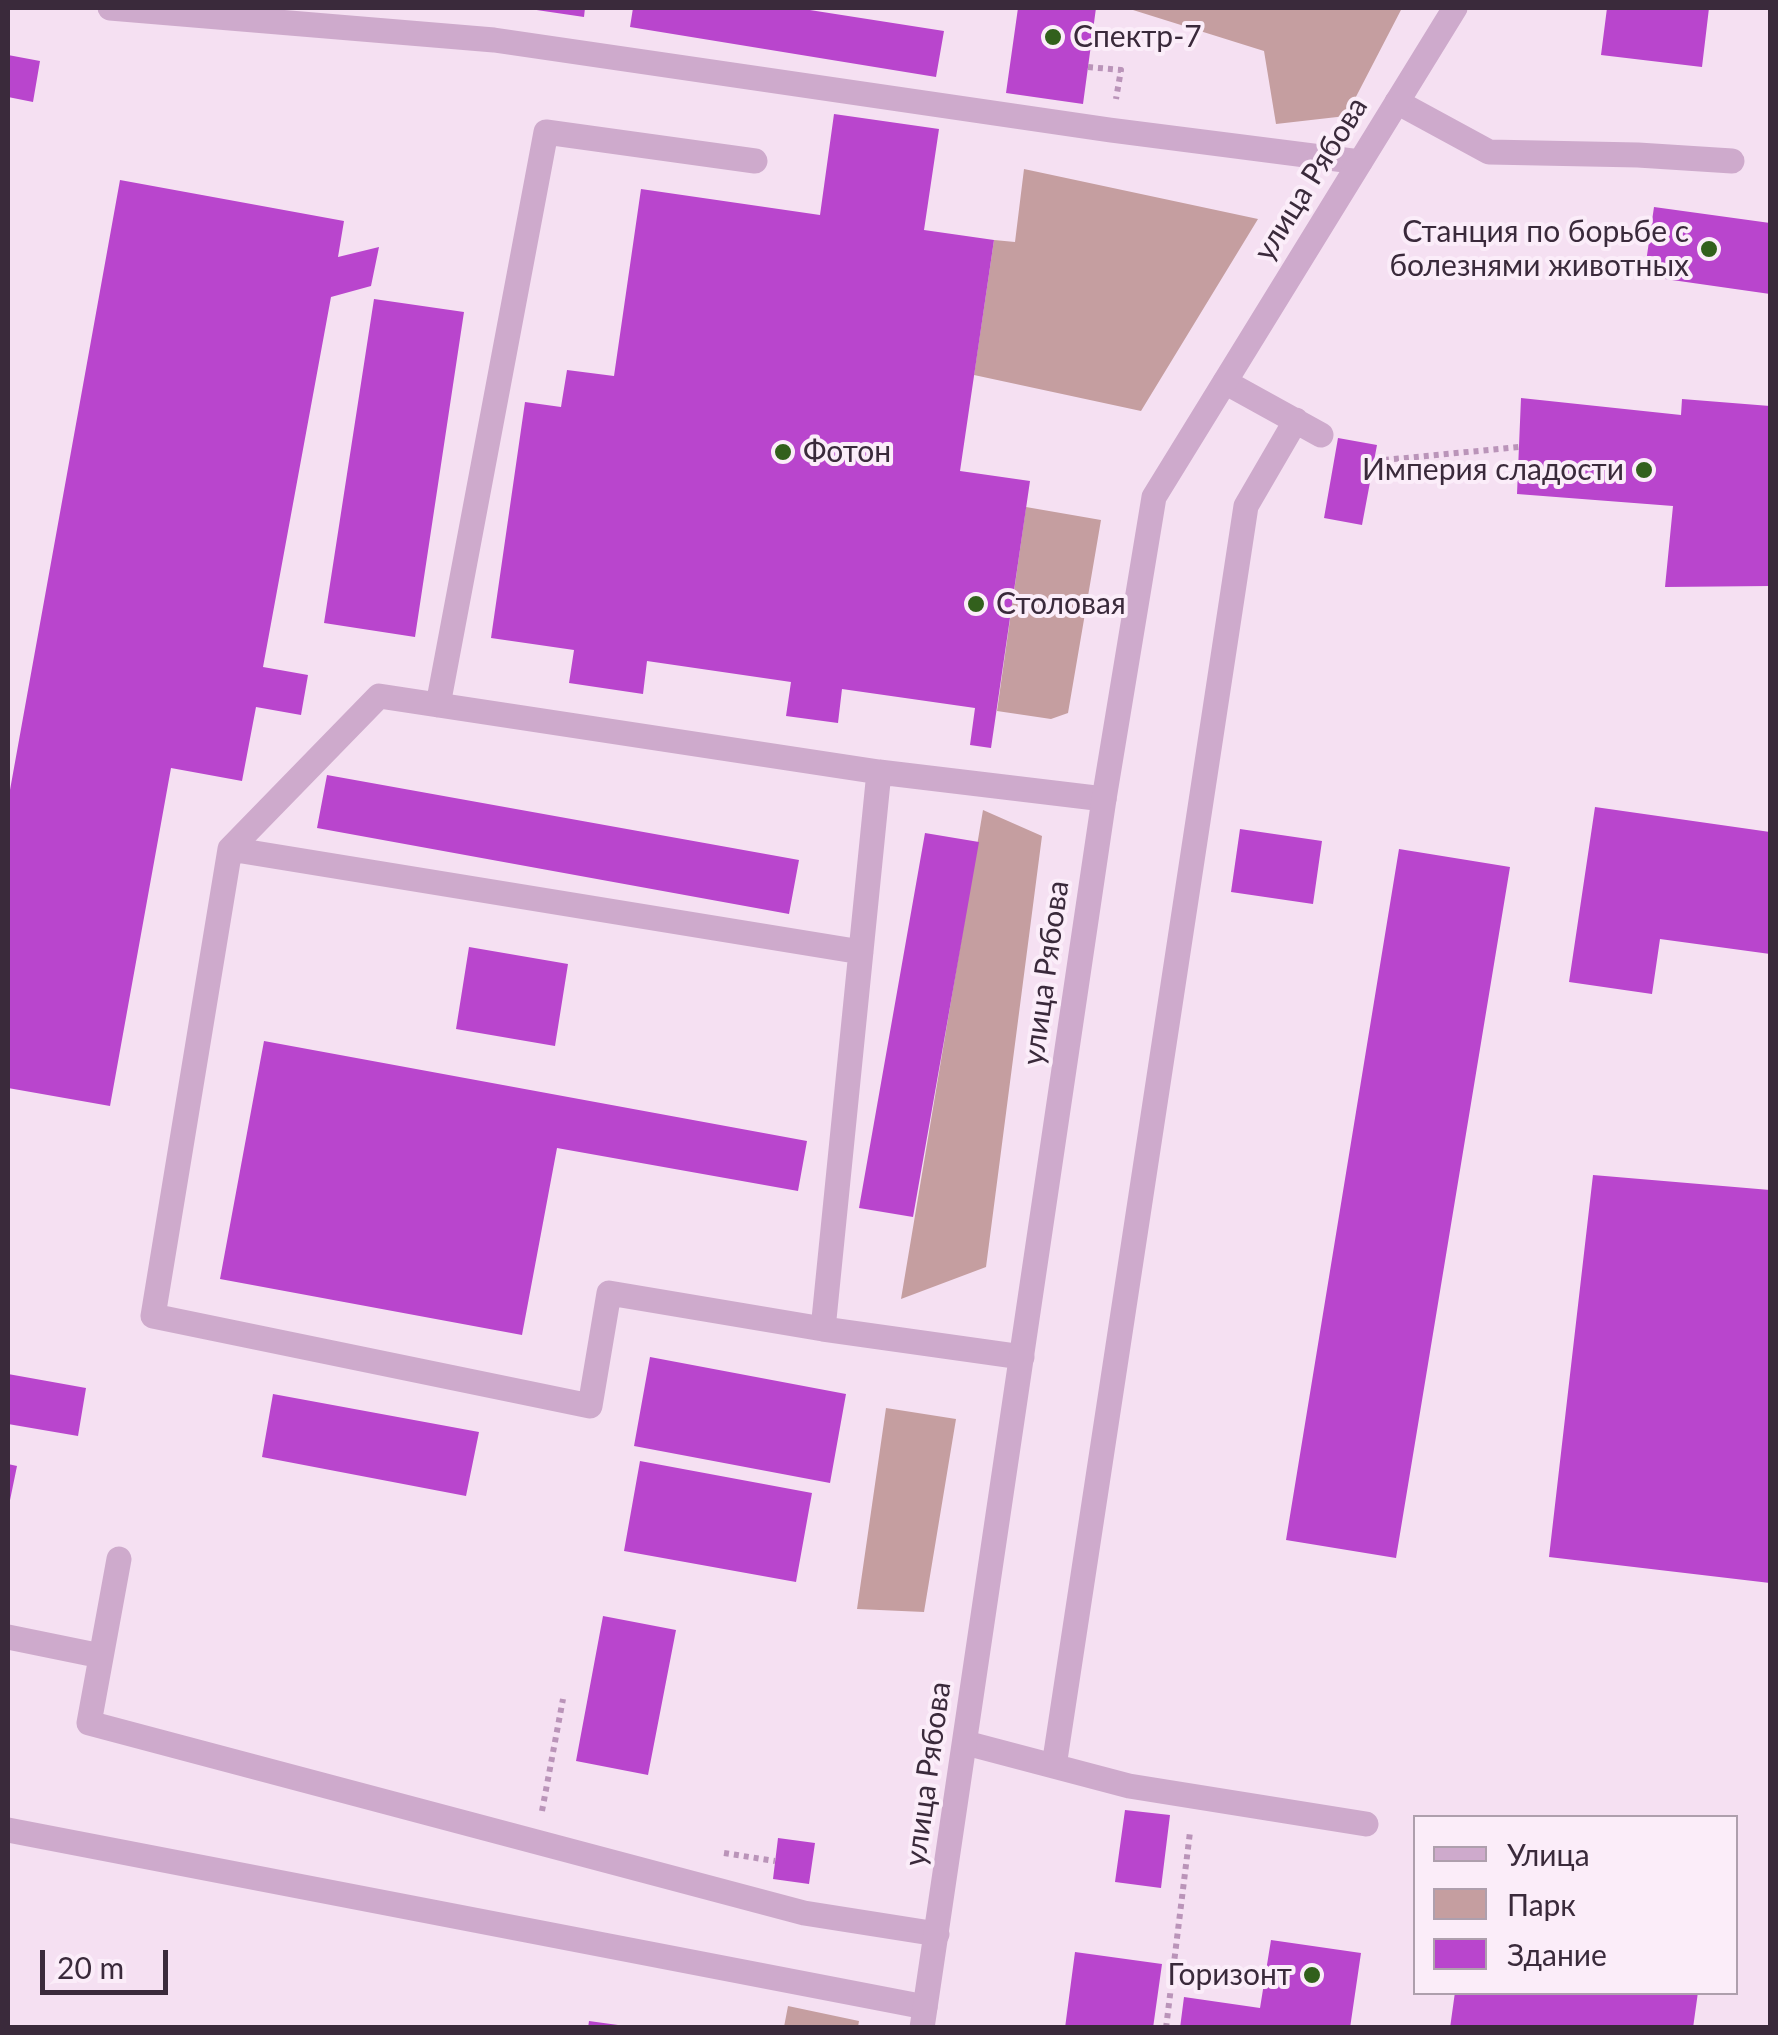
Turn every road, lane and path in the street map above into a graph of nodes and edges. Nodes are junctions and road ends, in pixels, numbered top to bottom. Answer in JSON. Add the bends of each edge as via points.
{"nodes":[{"id":1,"x":110,"y":8,"type":"edge"},
{"id":2,"x":1455,"y":8,"type":"edge"},
{"id":3,"x":1088,"y":67,"type":"dead end"},
{"id":4,"x":1397,"y":102,"type":"junction"},
{"id":5,"x":1110,"y":130,"type":"junction"},
{"id":6,"x":756,"y":161,"type":"dead end"},
{"id":7,"x":1360,"y":162,"type":"junction"},
{"id":8,"x":1732,"y":162,"type":"dead end"},
{"id":9,"x":1226,"y":382,"type":"junction"},
{"id":10,"x":1296,"y":420,"type":"junction"},
{"id":11,"x":1322,"y":435,"type":"dead end"},
{"id":12,"x":1519,"y":447,"type":"dead end"},
{"id":13,"x":1374,"y":461,"type":"dead end"},
{"id":14,"x":438,"y":705,"type":"junction"},
{"id":15,"x":879,"y":772,"type":"junction"},
{"id":16,"x":1104,"y":799,"type":"junction"},
{"id":17,"x":230,"y":849,"type":"junction"},
{"id":18,"x":861,"y":952,"type":"junction"},
{"id":19,"x":823,"y":1329,"type":"junction"},
{"id":20,"x":1022,"y":1356,"type":"junction"},
{"id":21,"x":120,"y":1559,"type":"dead end"},
{"id":22,"x":8,"y":1637,"type":"edge"},
{"id":23,"x":101,"y":1656,"type":"junction"},
{"id":24,"x":562,"y":1699,"type":"dead end"},
{"id":25,"x":966,"y":1743,"type":"junction"},
{"id":26,"x":1054,"y":1766,"type":"junction"},
{"id":27,"x":1366,"y":1824,"type":"dead end"},
{"id":28,"x":539,"y":1826,"type":"dead end"},
{"id":29,"x":8,"y":1830,"type":"edge"},
{"id":30,"x":1180,"y":1831,"type":"dead end"},
{"id":31,"x":716,"y":1852,"type":"dead end"},
{"id":32,"x":775,"y":1861,"type":"dead end"},
{"id":33,"x":937,"y":1934,"type":"junction"},
{"id":34,"x":924,"y":2017,"type":"edge"},
{"id":35,"x":1166,"y":2028,"type":"edge"}],
"edges":[{"from":1,"to":5,"type":"street","via":[[494,40]]},
{"from":2,"to":4,"type":"street","name":"улица Рябова"},
{"from":3,"to":5,"type":"path","via":[[1121,70]]},
{"from":4,"to":7,"type":"street","name":"улица Рябова"},
{"from":4,"to":8,"type":"street","via":[[1489,152]]},
{"from":5,"to":7,"type":"street"},
{"from":6,"to":14,"type":"street","via":[[546,132]]},
{"from":7,"to":9,"type":"street","name":"улица Рябова"},
{"from":9,"to":10,"type":"street"},
{"from":9,"to":16,"type":"street","name":"улица Рябова","via":[[1154,497]]},
{"from":10,"to":11,"type":"street"},
{"from":10,"to":26,"type":"street","via":[[1246,506]]},
{"from":12,"to":13,"type":"path"},
{"from":14,"to":15,"type":"street"},
{"from":14,"to":17,"type":"street","via":[[379,696]]},
{"from":15,"to":16,"type":"street"},
{"from":15,"to":18,"type":"street"},
{"from":16,"to":20,"type":"street","name":"улица Рябова"},
{"from":17,"to":18,"type":"street"},
{"from":17,"to":19,"type":"street","via":[[153,1316],[590,1406],[610,1293]]},
{"from":18,"to":19,"type":"street"},
{"from":19,"to":20,"type":"street"},
{"from":20,"to":25,"type":"street","name":"улица Рябова"},
{"from":21,"to":23,"type":"street"},
{"from":22,"to":23,"type":"street"},
{"from":23,"to":33,"type":"street","via":[[89,1723],[804,1912]]},
{"from":24,"to":28,"type":"path"},
{"from":25,"to":26,"type":"street"},
{"from":25,"to":33,"type":"street","name":"улица Рябова"},
{"from":26,"to":27,"type":"street","via":[[1128,1786]]},
{"from":29,"to":34,"type":"street"},
{"from":30,"to":35,"type":"path","via":[[1192,1832]]},
{"from":31,"to":32,"type":"path"},
{"from":33,"to":34,"type":"street","name":"улица Рябова"}]}
